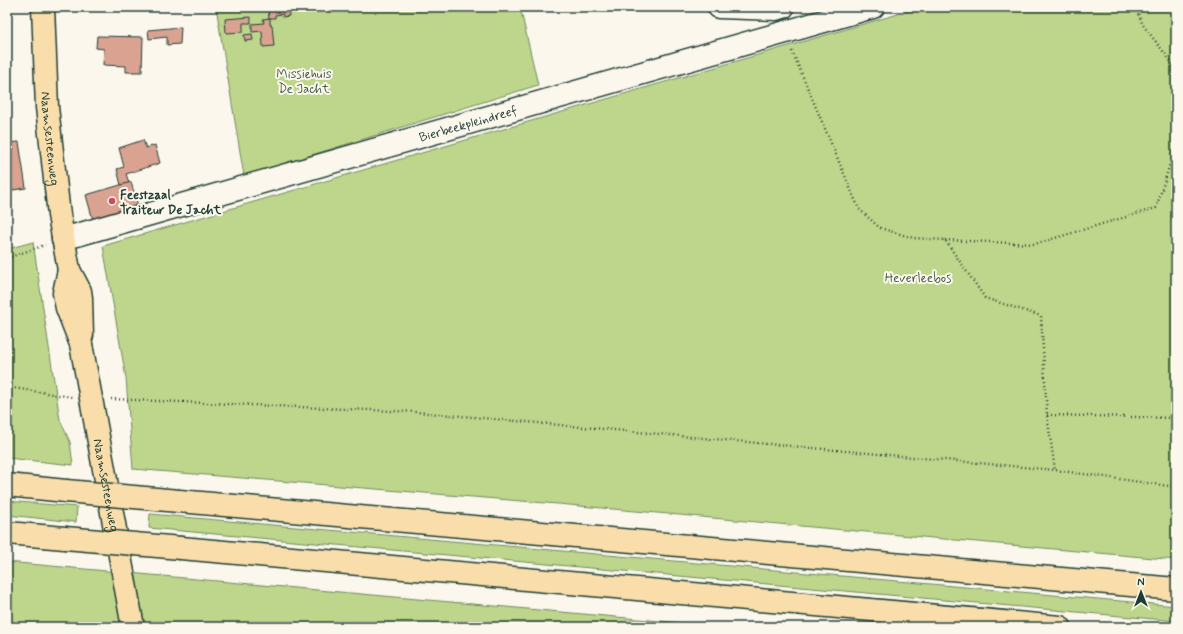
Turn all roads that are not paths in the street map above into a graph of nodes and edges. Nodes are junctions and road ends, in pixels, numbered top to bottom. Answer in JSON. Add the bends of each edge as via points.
{"nodes":[{"id":1,"x":43,"y":7,"type":"edge"},
{"id":2,"x":719,"y":7,"type":"edge"},
{"id":3,"x":783,"y":7,"type":"edge"},
{"id":4,"x":873,"y":7,"type":"edge"},
{"id":5,"x":63,"y":239,"type":"junction"},
{"id":6,"x":7,"y":485,"type":"edge"},
{"id":7,"x":7,"y":533,"type":"edge"},
{"id":8,"x":1176,"y":589,"type":"edge"},
{"id":9,"x":133,"y":627,"type":"edge"},
{"id":10,"x":1060,"y":627,"type":"edge"}],
"edges":[{"from":1,"to":5,"type":"main road","name":"Naamsesteenweg","via":[[47,107]]},
{"from":2,"to":3,"type":"lane"},
{"from":4,"to":5,"type":"lane","name":"Bierbeekpleindreef"},
{"from":5,"to":9,"type":"main road","name":"Naamsesteenweg","via":[[69,270],[64,293],[81,344]]},
{"from":6,"to":8,"type":"main road","bridge":true},
{"from":7,"to":10,"type":"main road","bridge":true}]}
